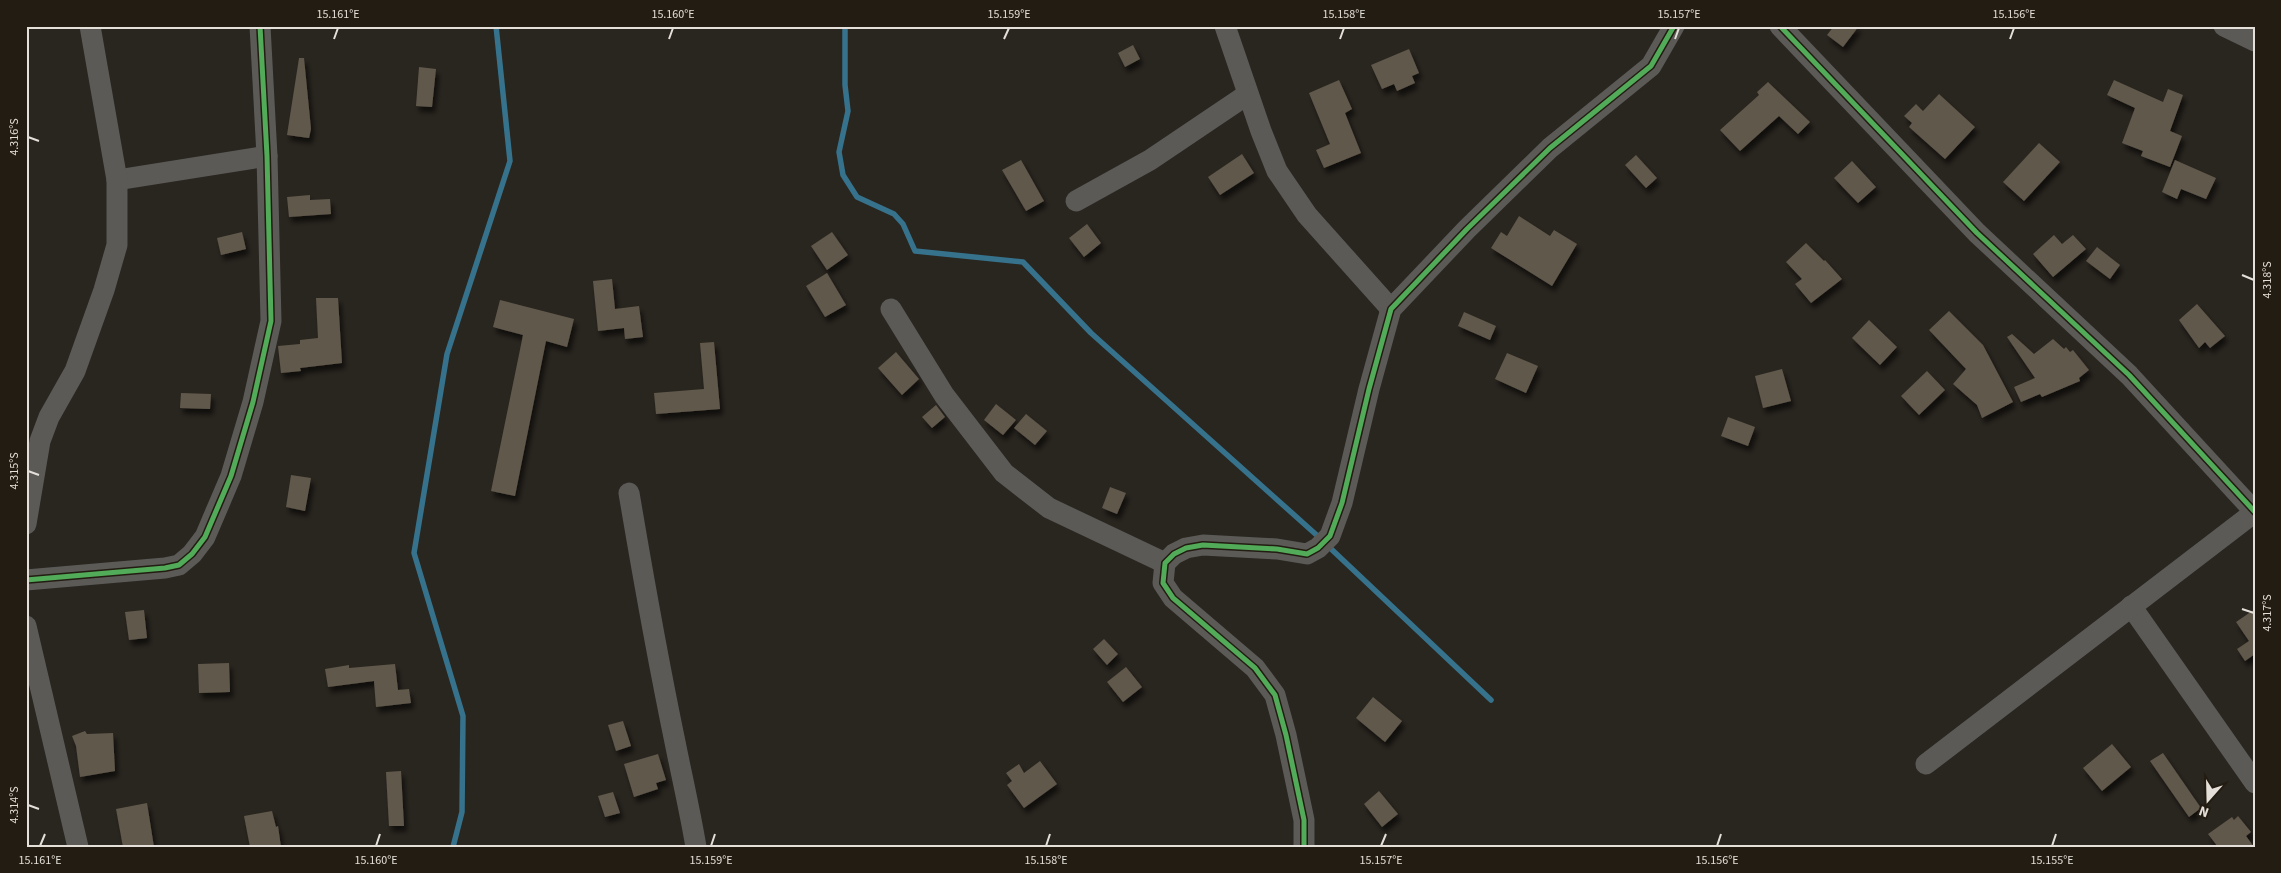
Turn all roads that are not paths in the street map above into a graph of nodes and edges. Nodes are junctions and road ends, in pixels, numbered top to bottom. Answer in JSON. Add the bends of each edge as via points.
{"nodes":[{"id":1,"x":90,"y":26,"type":"edge"},
{"id":2,"x":260,"y":26,"type":"edge"},
{"id":3,"x":1225,"y":26,"type":"edge"},
{"id":4,"x":1674,"y":26,"type":"edge"},
{"id":5,"x":1780,"y":26,"type":"edge"},
{"id":6,"x":2224,"y":26,"type":"edge"},
{"id":7,"x":2255,"y":41,"type":"edge"},
{"id":8,"x":1248,"y":94,"type":"junction"},
{"id":9,"x":268,"y":156,"type":"junction"},
{"id":10,"x":117,"y":180,"type":"junction"},
{"id":11,"x":1076,"y":201,"type":"dead end"},
{"id":12,"x":891,"y":309,"type":"dead end"},
{"id":13,"x":1391,"y":309,"type":"junction"},
{"id":14,"x":629,"y":493,"type":"dead end"},
{"id":15,"x":2255,"y":512,"type":"edge"},
{"id":16,"x":26,"y":524,"type":"edge"},
{"id":17,"x":1165,"y":563,"type":"junction"},
{"id":18,"x":26,"y":580,"type":"edge"},
{"id":19,"x":2131,"y":606,"type":"junction"},
{"id":20,"x":26,"y":626,"type":"edge"},
{"id":21,"x":1926,"y":764,"type":"dead end"},
{"id":22,"x":2255,"y":783,"type":"edge"},
{"id":23,"x":78,"y":847,"type":"edge"},
{"id":24,"x":696,"y":847,"type":"edge"},
{"id":25,"x":1304,"y":847,"type":"edge"}],
"edges":[{"from":1,"to":10,"type":"street"},
{"from":2,"to":9,"type":"street"},
{"from":3,"to":8,"type":"street"},
{"from":4,"to":13,"type":"street","via":[[1651,66],[1550,148]]},
{"from":5,"to":15,"type":"street","via":[[1977,233],[2129,375]]},
{"from":6,"to":7,"type":"street"},
{"from":8,"to":11,"type":"street","via":[[1150,160]]},
{"from":8,"to":13,"type":"street","via":[[1277,171],[1307,215]]},
{"from":9,"to":10,"type":"street"},
{"from":9,"to":18,"type":"street","via":[[271,321],[253,402],[231,476],[205,537],[180,565]]},
{"from":10,"to":16,"type":"street","via":[[117,246],[75,371],[49,417],[40,441]]},
{"from":12,"to":17,"type":"street","via":[[944,395],[1004,473],[1049,508]]},
{"from":13,"to":17,"type":"street","via":[[1342,503],[1330,536],[1307,554],[1203,544],[1186,548]]},
{"from":14,"to":24,"type":"street"},
{"from":15,"to":19,"type":"street"},
{"from":17,"to":25,"type":"street","via":[[1163,583],[1173,598],[1255,668],[1275,695],[1304,820]]},
{"from":19,"to":21,"type":"street"},
{"from":19,"to":22,"type":"street"},
{"from":20,"to":23,"type":"street"}]}
